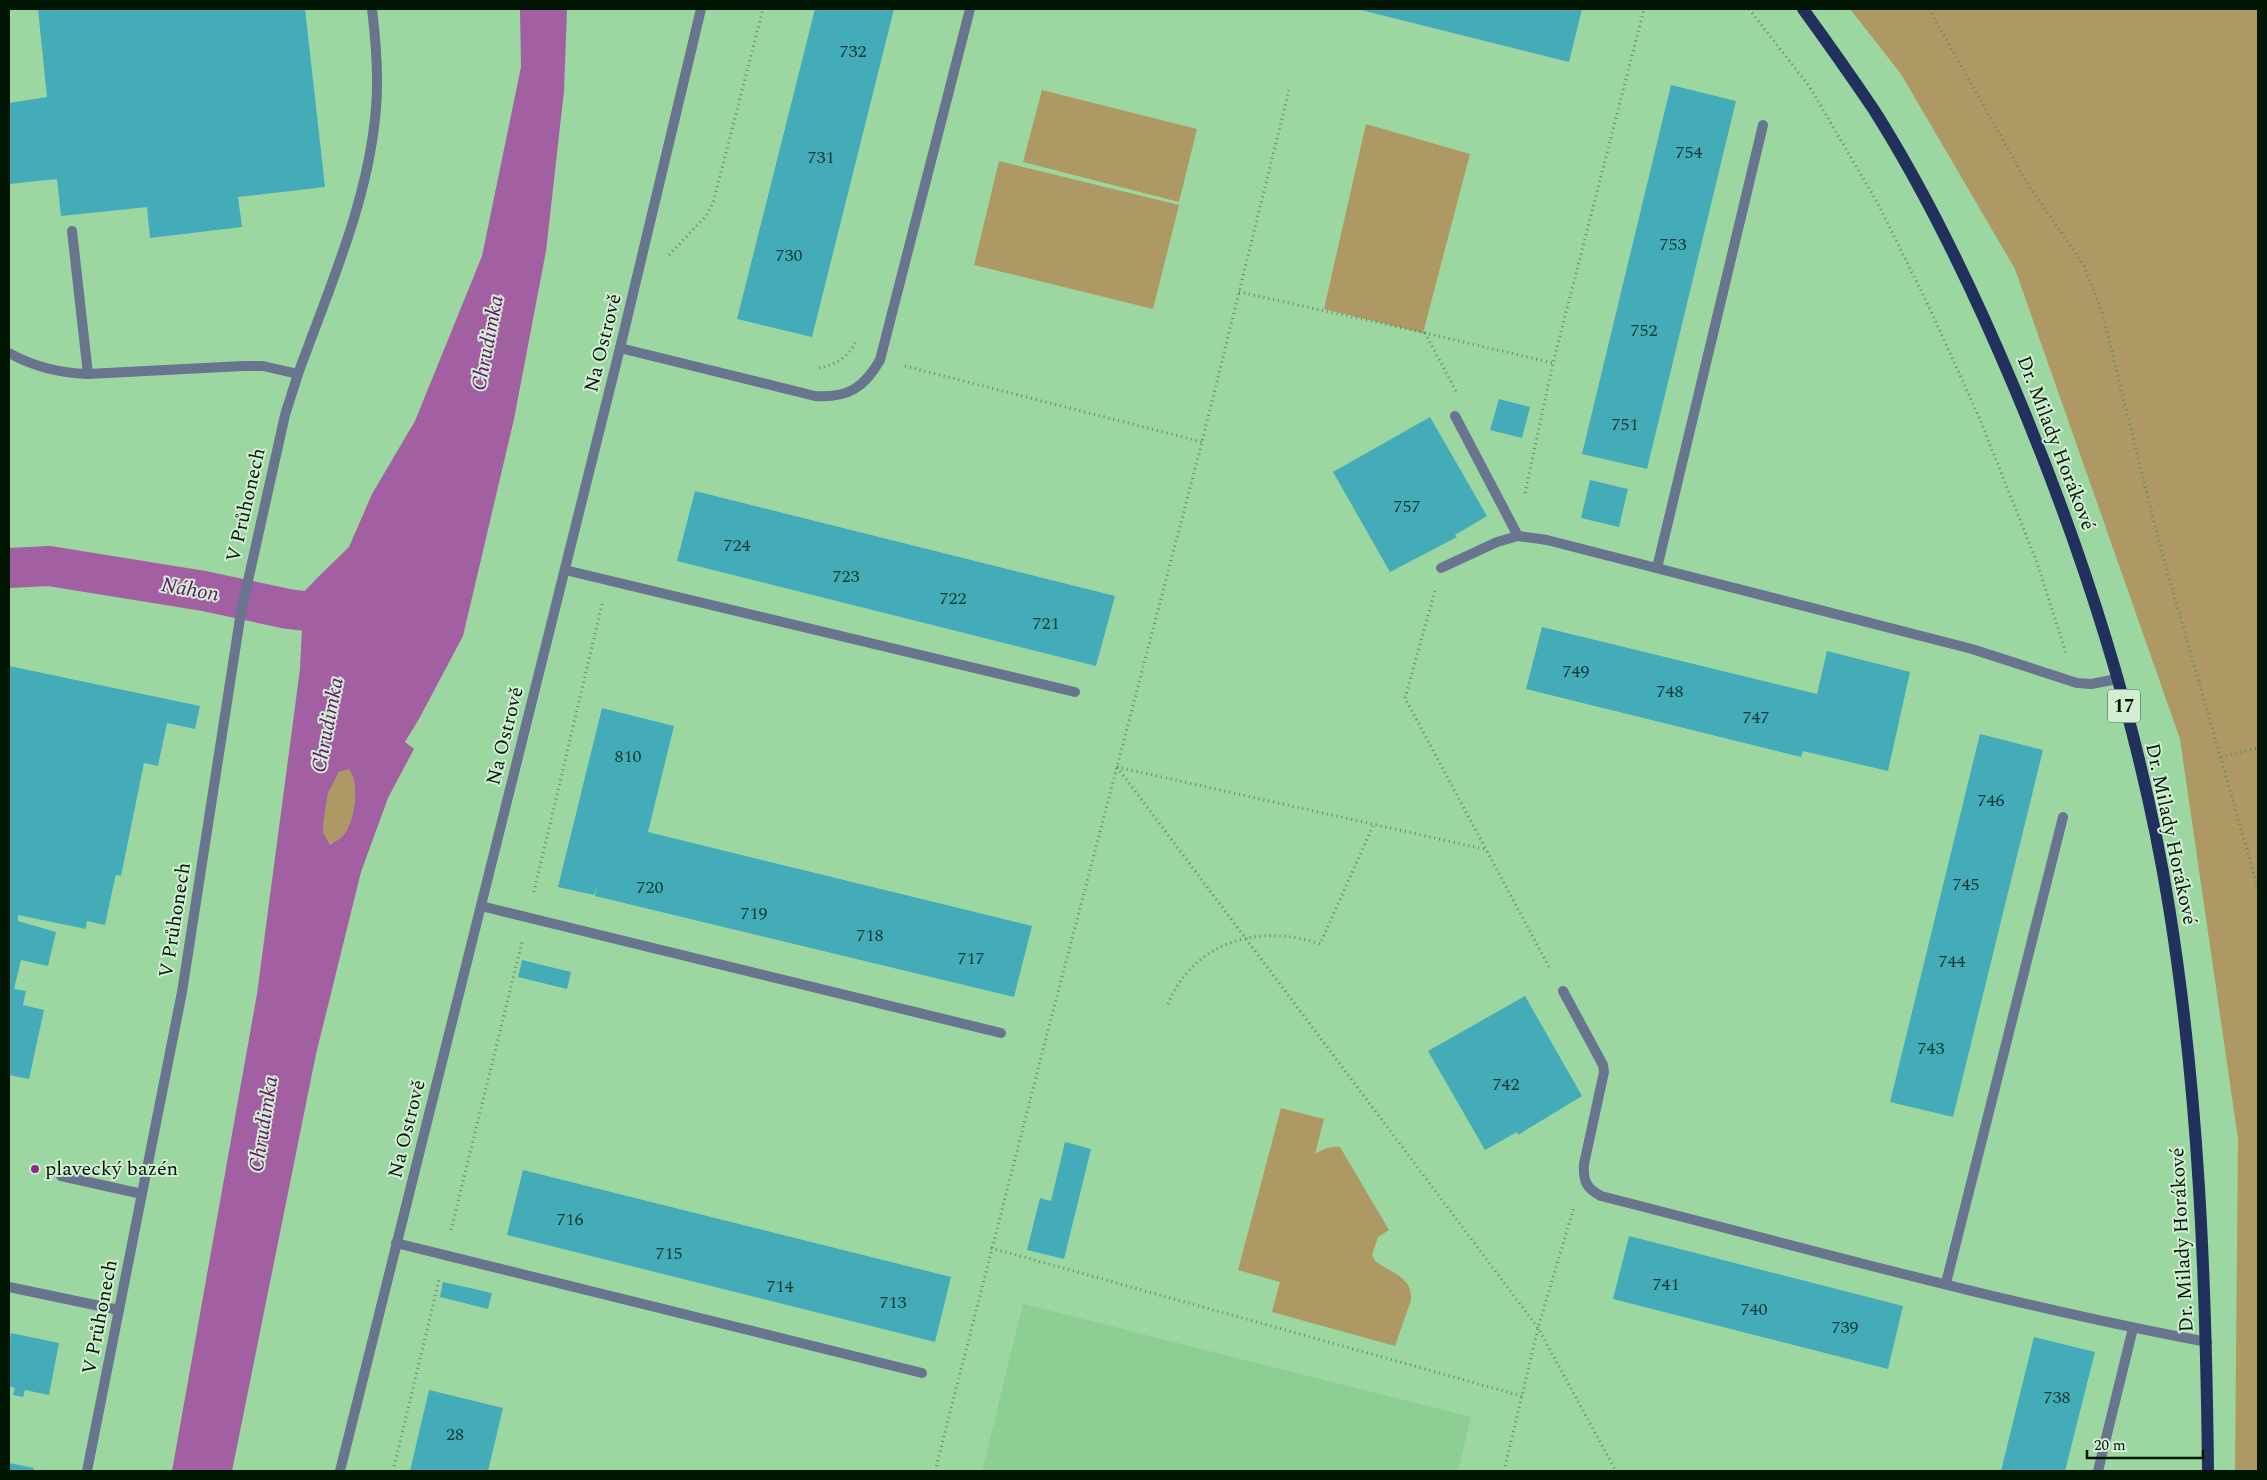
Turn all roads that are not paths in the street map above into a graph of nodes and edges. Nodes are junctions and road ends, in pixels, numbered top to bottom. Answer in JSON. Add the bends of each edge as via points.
{"nodes":[{"id":1,"x":372,"y":9,"type":"edge"},
{"id":2,"x":701,"y":9,"type":"edge"},
{"id":3,"x":970,"y":9,"type":"edge"},
{"id":4,"x":1803,"y":9,"type":"edge"},
{"id":5,"x":1763,"y":125,"type":"dead end"},
{"id":6,"x":72,"y":231,"type":"dead end"},
{"id":7,"x":620,"y":348,"type":"junction"},
{"id":8,"x":9,"y":353,"type":"edge"},
{"id":9,"x":88,"y":374,"type":"junction"},
{"id":10,"x":298,"y":374,"type":"junction"},
{"id":11,"x":1455,"y":416,"type":"road end"},
{"id":12,"x":1518,"y":536,"type":"junction"},
{"id":13,"x":1441,"y":568,"type":"road end"},
{"id":14,"x":1658,"y":568,"type":"junction"},
{"id":15,"x":565,"y":570,"type":"junction"},
{"id":16,"x":2117,"y":679,"type":"junction"},
{"id":17,"x":1075,"y":692,"type":"dead end"},
{"id":18,"x":2063,"y":817,"type":"dead end"},
{"id":19,"x":481,"y":906,"type":"junction"},
{"id":20,"x":1563,"y":991,"type":"road end"},
{"id":21,"x":1001,"y":1033,"type":"dead end"},
{"id":22,"x":61,"y":1176,"type":"dead end"},
{"id":23,"x":142,"y":1194,"type":"junction"},
{"id":24,"x":396,"y":1243,"type":"junction"},
{"id":25,"x":1946,"y":1283,"type":"junction"},
{"id":26,"x":9,"y":1287,"type":"edge"},
{"id":27,"x":119,"y":1310,"type":"junction"},
{"id":28,"x":2133,"y":1328,"type":"junction"},
{"id":29,"x":2207,"y":1342,"type":"junction"},
{"id":30,"x":922,"y":1374,"type":"dead end"},
{"id":31,"x":87,"y":1471,"type":"edge"},
{"id":32,"x":340,"y":1471,"type":"edge"},
{"id":33,"x":2098,"y":1471,"type":"edge"},
{"id":34,"x":2208,"y":1471,"type":"edge"}],
"edges":[{"from":1,"to":10,"type":"street","name":"V Průhonech","via":[[376,98],[368,165]]},
{"from":2,"to":7,"type":"street","name":"Na Ostrově"},
{"from":3,"to":7,"type":"street","via":[[880,360],[863,384],[847,394],[815,396]]},
{"from":4,"to":16,"type":"main road","name":"Dr. Milady Horákové","number":"17","via":[[1875,112],[1990,329],[2063,510]]},
{"from":5,"to":14,"type":"street"},
{"from":6,"to":9,"type":"street"},
{"from":7,"to":15,"type":"street","name":"Na Ostrově"},
{"from":8,"to":9,"type":"street","via":[[52,370]]},
{"from":9,"to":10,"type":"street","via":[[243,366],[271,367]]},
{"from":10,"to":23,"type":"street","name":"V Průhonech","via":[[284,415],[246,585],[182,992]]},
{"from":11,"to":12,"type":"street"},
{"from":12,"to":13,"type":"street","via":[[1497,542]]},
{"from":12,"to":14,"type":"street","via":[[1547,540]]},
{"from":14,"to":16,"type":"street","via":[[1972,649],[2077,683]]},
{"from":15,"to":17,"type":"street"},
{"from":15,"to":19,"type":"street","name":"Na Ostrově"},
{"from":16,"to":29,"type":"main road","name":"Dr. Milady Horákové","number":"17","via":[[2153,823],[2181,993],[2198,1166]]},
{"from":18,"to":25,"type":"street"},
{"from":19,"to":21,"type":"street"},
{"from":19,"to":24,"type":"street","name":"Na Ostrově"},
{"from":20,"to":25,"type":"street","via":[[1604,1072],[1584,1164],[1585,1184],[1601,1196]]},
{"from":22,"to":23,"type":"street"},
{"from":23,"to":27,"type":"street","name":"V Průhonech"},
{"from":24,"to":30,"type":"street"},
{"from":24,"to":32,"type":"street","name":"Na Ostrově"},
{"from":25,"to":28,"type":"street"},
{"from":26,"to":27,"type":"street"},
{"from":27,"to":31,"type":"street","name":"V Průhonech"},
{"from":28,"to":29,"type":"street"},
{"from":28,"to":33,"type":"street"},
{"from":29,"to":34,"type":"main road","name":"Dr. Milady Horákové","number":"17"}]}
